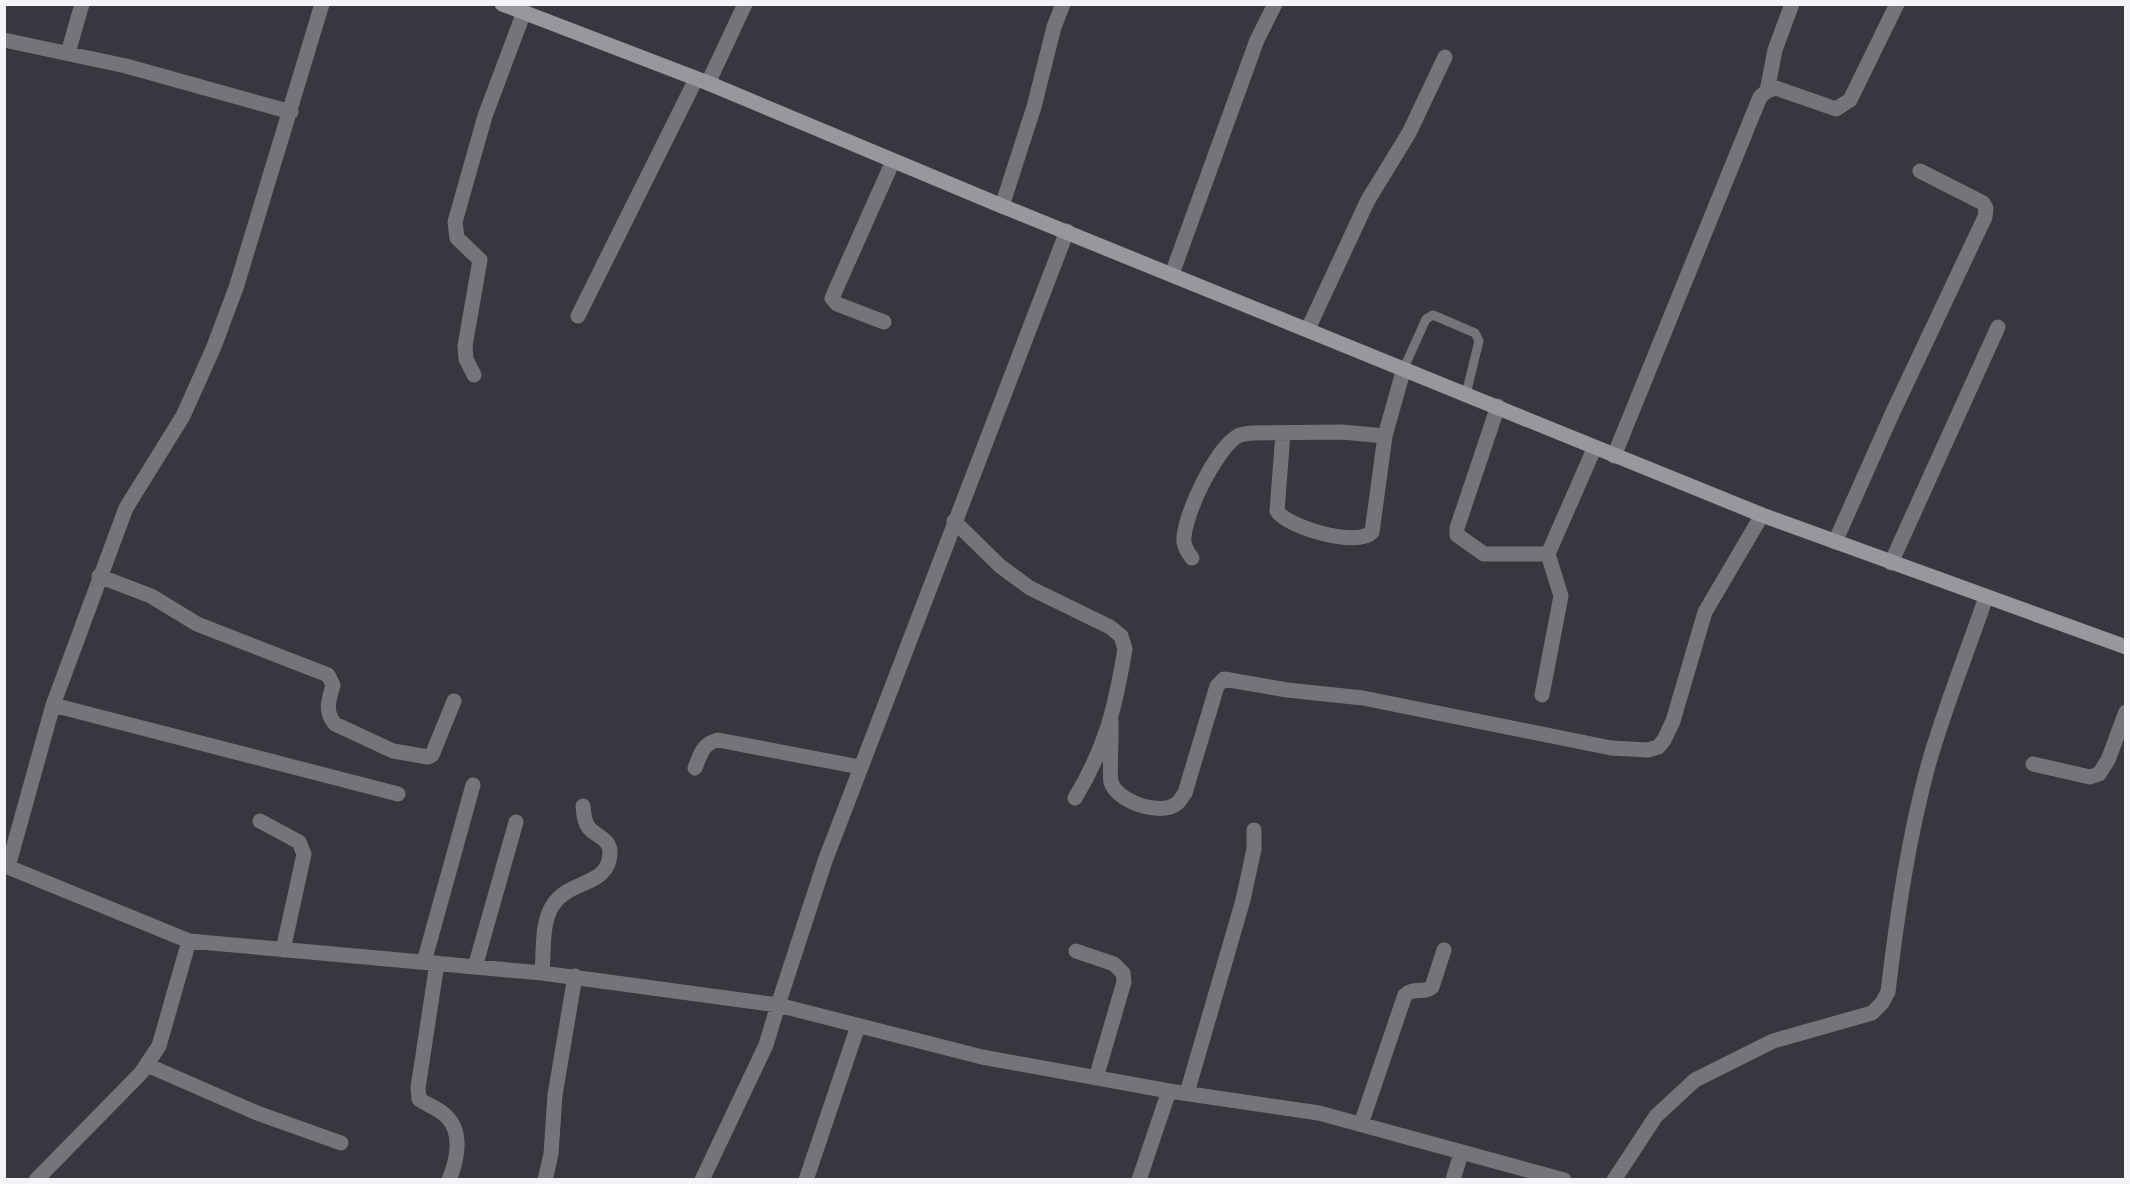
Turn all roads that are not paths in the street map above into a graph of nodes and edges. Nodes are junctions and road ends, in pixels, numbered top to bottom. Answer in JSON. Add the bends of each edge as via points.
{"nodes":[{"id":1,"x":82,"y":4,"type":"edge"},
{"id":2,"x":322,"y":4,"type":"edge"},
{"id":3,"x":502,"y":4,"type":"edge"},
{"id":4,"x":745,"y":4,"type":"edge"},
{"id":5,"x":1062,"y":4,"type":"edge"},
{"id":6,"x":1275,"y":4,"type":"edge"},
{"id":7,"x":1792,"y":4,"type":"edge"},
{"id":8,"x":1897,"y":4,"type":"edge"},
{"id":9,"x":524,"y":12,"type":"junction"},
{"id":10,"x":4,"y":40,"type":"edge"},
{"id":11,"x":68,"y":53,"type":"junction"},
{"id":12,"x":1445,"y":57,"type":"dead end"},
{"id":13,"x":702,"y":81,"type":"junction"},
{"id":14,"x":1767,"y":91,"type":"junction"},
{"id":15,"x":291,"y":112,"type":"junction"},
{"id":16,"x":893,"y":161,"type":"junction"},
{"id":17,"x":1920,"y":171,"type":"dead end"},
{"id":18,"x":1002,"y":206,"type":"junction"},
{"id":19,"x":1067,"y":231,"type":"junction"},
{"id":20,"x":1172,"y":274,"type":"junction"},
{"id":21,"x":578,"y":316,"type":"dead end"},
{"id":22,"x":884,"y":322,"type":"dead end"},
{"id":23,"x":1998,"y":327,"type":"dead end"},
{"id":24,"x":1308,"y":329,"type":"junction"},
{"id":25,"x":1404,"y":368,"type":"junction"},
{"id":26,"x":474,"y":375,"type":"dead end"},
{"id":27,"x":1466,"y":394,"type":"junction"},
{"id":28,"x":1498,"y":406,"type":"junction"},
{"id":29,"x":1283,"y":433,"type":"junction"},
{"id":30,"x":1385,"y":436,"type":"junction"},
{"id":31,"x":1594,"y":449,"type":"junction"},
{"id":32,"x":1614,"y":456,"type":"junction"},
{"id":33,"x":1762,"y":515,"type":"junction"},
{"id":34,"x":954,"y":521,"type":"junction"},
{"id":35,"x":1835,"y":542,"type":"junction"},
{"id":36,"x":1548,"y":554,"type":"junction"},
{"id":37,"x":1192,"y":558,"type":"dead end"},
{"id":38,"x":1891,"y":562,"type":"junction"},
{"id":39,"x":99,"y":576,"type":"junction"},
{"id":40,"x":1986,"y":597,"type":"junction"},
{"id":41,"x":2126,"y":647,"type":"edge"},
{"id":42,"x":1542,"y":695,"type":"dead end"},
{"id":43,"x":454,"y":700,"type":"dead end"},
{"id":44,"x":53,"y":705,"type":"junction"},
{"id":45,"x":2126,"y":712,"type":"edge"},
{"id":46,"x":1111,"y":721,"type":"junction"},
{"id":47,"x":2033,"y":764,"type":"dead end"},
{"id":48,"x":860,"y":767,"type":"junction"},
{"id":49,"x":695,"y":768,"type":"dead end"},
{"id":50,"x":474,"y":785,"type":"dead end"},
{"id":51,"x":398,"y":794,"type":"dead end"},
{"id":52,"x":1075,"y":798,"type":"dead end"},
{"id":53,"x":583,"y":806,"type":"dead end"},
{"id":54,"x":260,"y":821,"type":"dead end"},
{"id":55,"x":516,"y":822,"type":"dead end"},
{"id":56,"x":1254,"y":830,"type":"dead end"},
{"id":57,"x":6,"y":867,"type":"edge"},
{"id":58,"x":189,"y":941,"type":"junction"},
{"id":59,"x":283,"y":950,"type":"junction"},
{"id":60,"x":1444,"y":950,"type":"dead end"},
{"id":61,"x":1076,"y":951,"type":"dead end"},
{"id":62,"x":430,"y":963,"type":"junction"},
{"id":63,"x":475,"y":967,"type":"junction"},
{"id":64,"x":542,"y":973,"type":"junction"},
{"id":65,"x":575,"y":976,"type":"junction"},
{"id":66,"x":778,"y":1005,"type":"junction"},
{"id":67,"x":858,"y":1026,"type":"junction"},
{"id":68,"x":147,"y":1065,"type":"junction"},
{"id":69,"x":1096,"y":1078,"type":"junction"},
{"id":70,"x":1169,"y":1091,"type":"junction"},
{"id":71,"x":1187,"y":1093,"type":"junction"},
{"id":72,"x":1361,"y":1124,"type":"junction"},
{"id":73,"x":341,"y":1143,"type":"dead end"},
{"id":74,"x":1461,"y":1152,"type":"junction"},
{"id":75,"x":36,"y":1179,"type":"edge"},
{"id":76,"x":449,"y":1179,"type":"edge"},
{"id":77,"x":545,"y":1179,"type":"edge"},
{"id":78,"x":702,"y":1179,"type":"edge"},
{"id":79,"x":806,"y":1179,"type":"edge"},
{"id":80,"x":1139,"y":1179,"type":"edge"},
{"id":81,"x":1453,"y":1179,"type":"edge"},
{"id":82,"x":1564,"y":1179,"type":"edge"},
{"id":83,"x":1614,"y":1179,"type":"edge"}],
"edges":[{"from":1,"to":11,"type":"street"},
{"from":2,"to":15,"type":"street"},
{"from":3,"to":9,"type":"main road"},
{"from":4,"to":13,"type":"street"},
{"from":5,"to":18,"type":"street"},
{"from":6,"to":20,"type":"street","via":[[1257,40]]},
{"from":7,"to":14,"type":"street","via":[[1774,50]]},
{"from":8,"to":14,"type":"street","via":[[1851,100],[1844,106],[1836,109],[1776,88]]},
{"from":9,"to":13,"type":"main road"},
{"from":9,"to":26,"type":"street","via":[[485,116],[455,222],[457,238],[480,260],[465,346]]},
{"from":10,"to":11,"type":"street"},
{"from":11,"to":15,"type":"street"},
{"from":12,"to":24,"type":"street","via":[[1409,133],[1368,200]]},
{"from":13,"to":16,"type":"main road"},
{"from":13,"to":21,"type":"street"},
{"from":14,"to":32,"type":"street","via":[[1756,106]]},
{"from":15,"to":39,"type":"street","via":[[213,349],[183,416],[126,507]]},
{"from":16,"to":18,"type":"main road"},
{"from":16,"to":22,"type":"street","via":[[832,298],[837,304]]},
{"from":17,"to":35,"type":"street","via":[[1983,203],[1985,217]]},
{"from":18,"to":19,"type":"main road"},
{"from":19,"to":20,"type":"main road"},
{"from":19,"to":34,"type":"street"},
{"from":20,"to":24,"type":"main road"},
{"from":23,"to":38,"type":"street"},
{"from":24,"to":25,"type":"main road"},
{"from":25,"to":27,"type":"main road"},
{"from":25,"to":27,"type":"lane","via":[[1426,319],[1433,315],[1474,333],[1479,341]]},
{"from":25,"to":30,"type":"street"},
{"from":27,"to":28,"type":"main road"},
{"from":28,"to":31,"type":"main road"},
{"from":28,"to":36,"type":"street","via":[[1457,535],[1484,554]]},
{"from":29,"to":30,"type":"street"},
{"from":29,"to":30,"type":"street","via":[[1277,511],[1283,519],[1331,537],[1364,537],[1372,532]]},
{"from":29,"to":37,"type":"street","via":[[1251,433],[1228,444],[1208,472],[1185,528],[1185,548]]},
{"from":31,"to":32,"type":"main road"},
{"from":31,"to":36,"type":"street"},
{"from":32,"to":33,"type":"main road"},
{"from":33,"to":35,"type":"main road"},
{"from":33,"to":46,"type":"street","via":[[1706,612],[1673,721],[1658,747],[1611,748],[1363,698],[1224,679],[1217,686],[1185,793],[1177,804],[1166,808],[1143,806],[1121,795],[1111,783]]},
{"from":34,"to":46,"type":"street","via":[[1000,566],[1030,588],[1121,636],[1125,649]]},
{"from":34,"to":48,"type":"street"},
{"from":35,"to":38,"type":"main road"},
{"from":36,"to":42,"type":"street","via":[[1561,596]]},
{"from":38,"to":40,"type":"main road"},
{"from":39,"to":43,"type":"street","via":[[151,596],[197,624],[328,675],[333,685],[328,716],[334,724],[393,751],[432,755]]},
{"from":39,"to":44,"type":"street"},
{"from":40,"to":41,"type":"main road"},
{"from":40,"to":83,"type":"street","via":[[1920,798],[1888,992],[1882,1003],[1872,1013],[1773,1041],[1695,1080],[1656,1116]]},
{"from":44,"to":51,"type":"street"},
{"from":44,"to":57,"type":"street"},
{"from":45,"to":47,"type":"street","via":[[2108,760],[2098,774],[2090,777]]},
{"from":46,"to":52,"type":"street","via":[[1097,760]]},
{"from":48,"to":49,"type":"street","via":[[718,740],[703,748]]},
{"from":48,"to":66,"type":"street"},
{"from":50,"to":62,"type":"street"},
{"from":53,"to":64,"type":"street","via":[[585,822],[605,841],[610,853],[605,868],[594,881],[569,888],[551,907],[546,920]]},
{"from":54,"to":59,"type":"street","via":[[299,842],[304,854]]},
{"from":55,"to":63,"type":"street"},
{"from":56,"to":71,"type":"street","via":[[1243,900]]},
{"from":57,"to":58,"type":"street"},
{"from":58,"to":59,"type":"street"},
{"from":58,"to":68,"type":"street","via":[[159,1046]]},
{"from":59,"to":62,"type":"street"},
{"from":60,"to":72,"type":"street","via":[[1432,987],[1405,994]]},
{"from":61,"to":69,"type":"street","via":[[1114,964],[1123,973],[1124,982]]},
{"from":62,"to":63,"type":"street"},
{"from":62,"to":76,"type":"street","via":[[418,1088],[419,1099],[446,1116],[454,1128],[457,1144]]},
{"from":63,"to":64,"type":"street"},
{"from":64,"to":65,"type":"street"},
{"from":65,"to":66,"type":"street"},
{"from":65,"to":77,"type":"street"},
{"from":66,"to":67,"type":"street"},
{"from":66,"to":78,"type":"street","via":[[766,1045]]},
{"from":67,"to":69,"type":"street","via":[[982,1057]]},
{"from":67,"to":79,"type":"street"},
{"from":68,"to":73,"type":"street","via":[[257,1113]]},
{"from":68,"to":75,"type":"street"},
{"from":69,"to":70,"type":"street"},
{"from":70,"to":71,"type":"street"},
{"from":70,"to":80,"type":"street"},
{"from":71,"to":72,"type":"street","via":[[1296,1108]]},
{"from":72,"to":74,"type":"street"},
{"from":74,"to":81,"type":"street"},
{"from":74,"to":82,"type":"street"}]}
